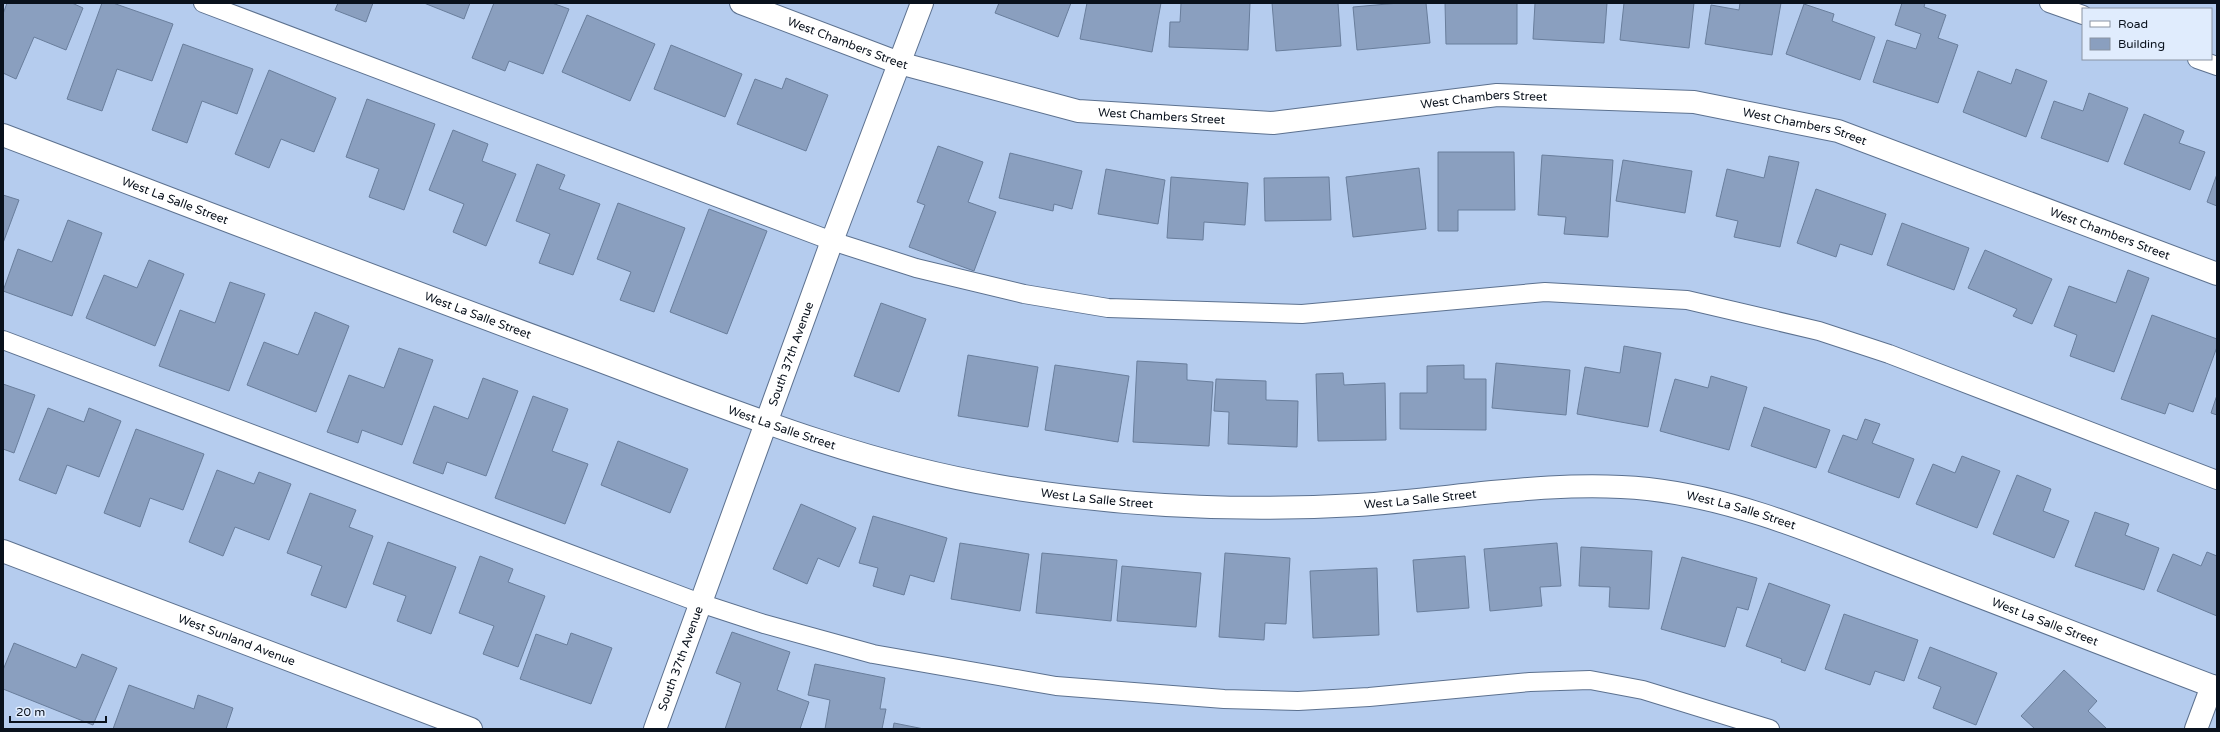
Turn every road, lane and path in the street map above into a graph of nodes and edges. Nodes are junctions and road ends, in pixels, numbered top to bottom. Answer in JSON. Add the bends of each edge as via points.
{"nodes":[{"id":1,"x":203,"y":3,"type":"edge"},
{"id":2,"x":741,"y":3,"type":"edge"},
{"id":3,"x":922,"y":3,"type":"edge"},
{"id":4,"x":2049,"y":3,"type":"edge"},
{"id":5,"x":2082,"y":15,"type":"edge"},
{"id":6,"x":2200,"y":60,"type":"edge"},
{"id":7,"x":899,"y":63,"type":"junction"},
{"id":8,"x":2217,"y":66,"type":"edge"},
{"id":9,"x":3,"y":135,"type":"edge"},
{"id":10,"x":832,"y":241,"type":"junction"},
{"id":11,"x":2217,"y":274,"type":"edge"},
{"id":12,"x":3,"y":340,"type":"edge"},
{"id":13,"x":766,"y":423,"type":"junction"},
{"id":14,"x":2217,"y":480,"type":"edge"},
{"id":15,"x":3,"y":551,"type":"edge"},
{"id":16,"x":700,"y":603,"type":"junction"},
{"id":17,"x":2214,"y":687,"type":"edge"},
{"id":18,"x":471,"y":729,"type":"edge"},
{"id":19,"x":655,"y":729,"type":"edge"},
{"id":20,"x":1770,"y":729,"type":"edge"},
{"id":21,"x":2196,"y":729,"type":"edge"}],
"edges":[{"from":1,"to":10,"type":"lane"},
{"from":2,"to":7,"type":"street","name":"West Chambers Street"},
{"from":3,"to":7,"type":"street","name":"South 37th Avenue"},
{"from":4,"to":5,"type":"lane"},
{"from":6,"to":8,"type":"lane"},
{"from":7,"to":10,"type":"street","name":"South 37th Avenue"},
{"from":7,"to":11,"type":"street","name":"West Chambers Street","via":[[1078,111],[1273,122],[1497,95],[1694,102],[1838,131]]},
{"from":9,"to":13,"type":"street","name":"West La Salle Street"},
{"from":10,"to":13,"type":"street","name":"South 37th Avenue"},
{"from":10,"to":14,"type":"lane","via":[[916,268],[1024,294],[1108,308],[1302,314],[1545,292],[1687,300],[1819,331],[1882,352]]},
{"from":12,"to":16,"type":"lane"},
{"from":13,"to":16,"type":"street","name":"South 37th Avenue"},
{"from":13,"to":17,"type":"street","name":"West La Salle Street","via":[[896,464],[996,486],[1075,497],[1182,506],[1263,509],[1355,505],[1569,486],[1648,490],[1721,502],[1796,526]]},
{"from":15,"to":18,"type":"street","name":"West Sunland Avenue"},
{"from":16,"to":19,"type":"street","name":"South 37th Avenue"},
{"from":16,"to":20,"type":"lane","via":[[764,624],[873,654],[1056,686],[1216,698],[1298,701],[1530,682],[1590,680],[1643,690]]},
{"from":17,"to":21,"type":"street"}]}
